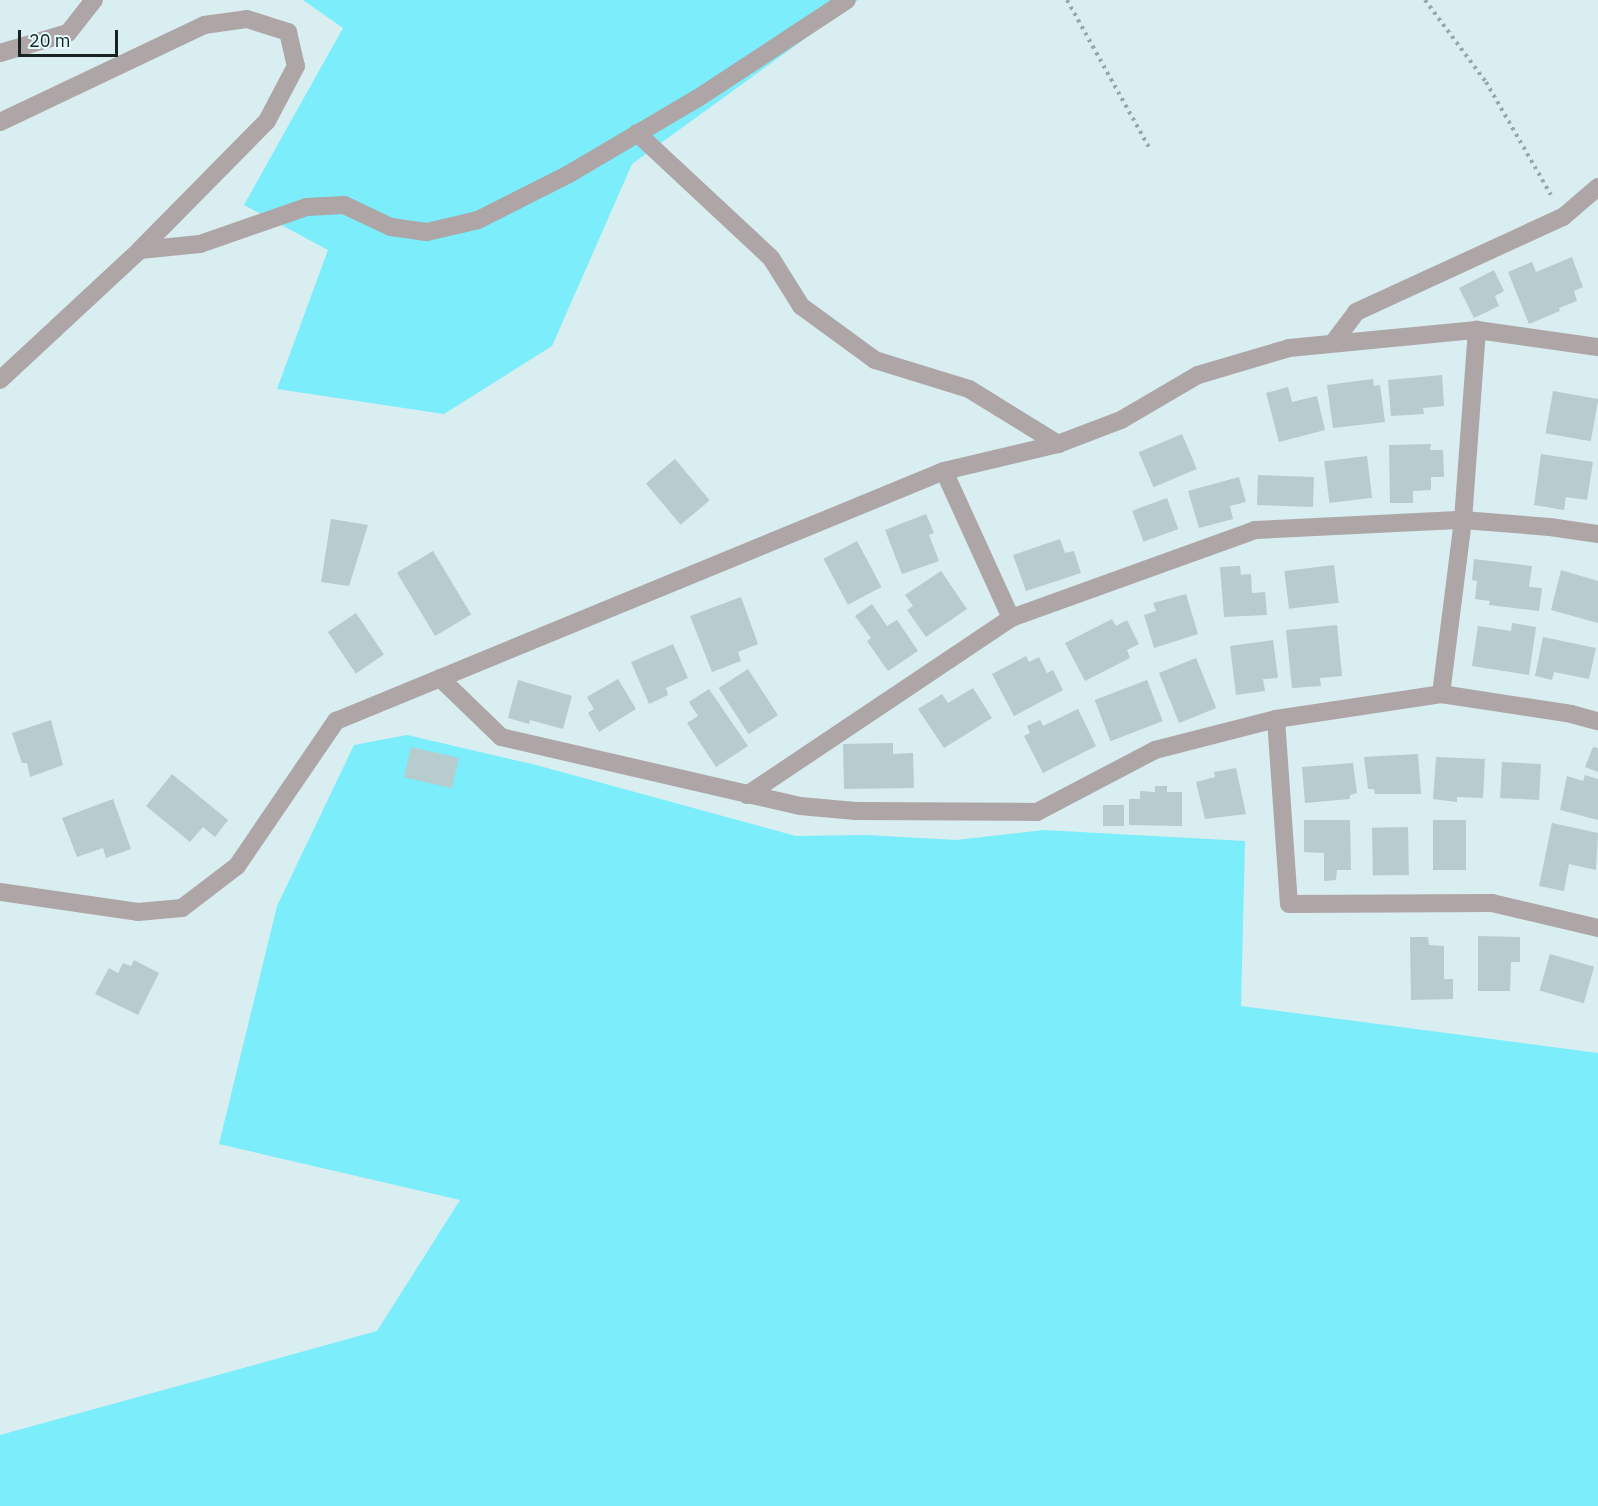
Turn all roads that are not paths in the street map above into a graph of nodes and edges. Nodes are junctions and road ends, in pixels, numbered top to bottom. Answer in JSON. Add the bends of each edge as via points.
{"nodes":[{"id":1,"x":94,"y":0,"type":"edge"},
{"id":2,"x":847,"y":0,"type":"edge"},
{"id":3,"x":0,"y":53,"type":"edge"},
{"id":4,"x":0,"y":122,"type":"edge"},
{"id":5,"x":637,"y":133,"type":"junction"},
{"id":6,"x":1598,"y":187,"type":"edge"},
{"id":7,"x":140,"y":250,"type":"junction"},
{"id":8,"x":1477,"y":330,"type":"junction"},
{"id":9,"x":1333,"y":343,"type":"junction"},
{"id":10,"x":1598,"y":347,"type":"edge"},
{"id":11,"x":0,"y":380,"type":"edge"},
{"id":12,"x":1058,"y":444,"type":"junction"},
{"id":13,"x":944,"y":471,"type":"junction"},
{"id":14,"x":1463,"y":520,"type":"junction"},
{"id":15,"x":1598,"y":534,"type":"edge"},
{"id":16,"x":1011,"y":618,"type":"junction"},
{"id":17,"x":440,"y":678,"type":"junction"},
{"id":18,"x":1441,"y":694,"type":"junction"},
{"id":19,"x":1276,"y":719,"type":"junction"},
{"id":20,"x":1598,"y":722,"type":"edge"},
{"id":21,"x":747,"y":795,"type":"junction"},
{"id":22,"x":0,"y":892,"type":"edge"},
{"id":23,"x":1598,"y":928,"type":"edge"}],
"edges":[{"from":1,"to":3,"type":"street","via":[[68,33]]},
{"from":2,"to":5,"type":"street","via":[[698,98]]},
{"from":4,"to":7,"type":"street","via":[[204,25],[247,19],[288,32],[296,66],[267,121]]},
{"from":5,"to":7,"type":"street","via":[[569,174],[478,220],[427,231],[391,228],[344,206],[306,207],[200,244]]},
{"from":5,"to":12,"type":"street","via":[[771,258],[801,306],[875,360],[969,389]]},
{"from":6,"to":9,"type":"street","via":[[1563,217],[1356,312]]},
{"from":7,"to":11,"type":"street"},
{"from":8,"to":9,"type":"street"},
{"from":8,"to":10,"type":"street"},
{"from":8,"to":14,"type":"street"},
{"from":9,"to":12,"type":"street","via":[[1289,348],[1198,375],[1121,420]]},
{"from":12,"to":13,"type":"street"},
{"from":13,"to":16,"type":"street"},
{"from":13,"to":17,"type":"street"},
{"from":14,"to":15,"type":"street"},
{"from":14,"to":16,"type":"street","via":[[1255,530]]},
{"from":14,"to":18,"type":"street"},
{"from":16,"to":21,"type":"street"},
{"from":17,"to":21,"type":"street","via":[[501,737]]},
{"from":17,"to":22,"type":"street","via":[[336,721],[237,866],[182,908],[138,912]]},
{"from":18,"to":19,"type":"street"},
{"from":18,"to":20,"type":"street","via":[[1571,714]]},
{"from":19,"to":21,"type":"street","via":[[1155,750],[1037,812],[856,811],[801,806]]},
{"from":19,"to":23,"type":"street","via":[[1289,904],[1492,903]]}]}
